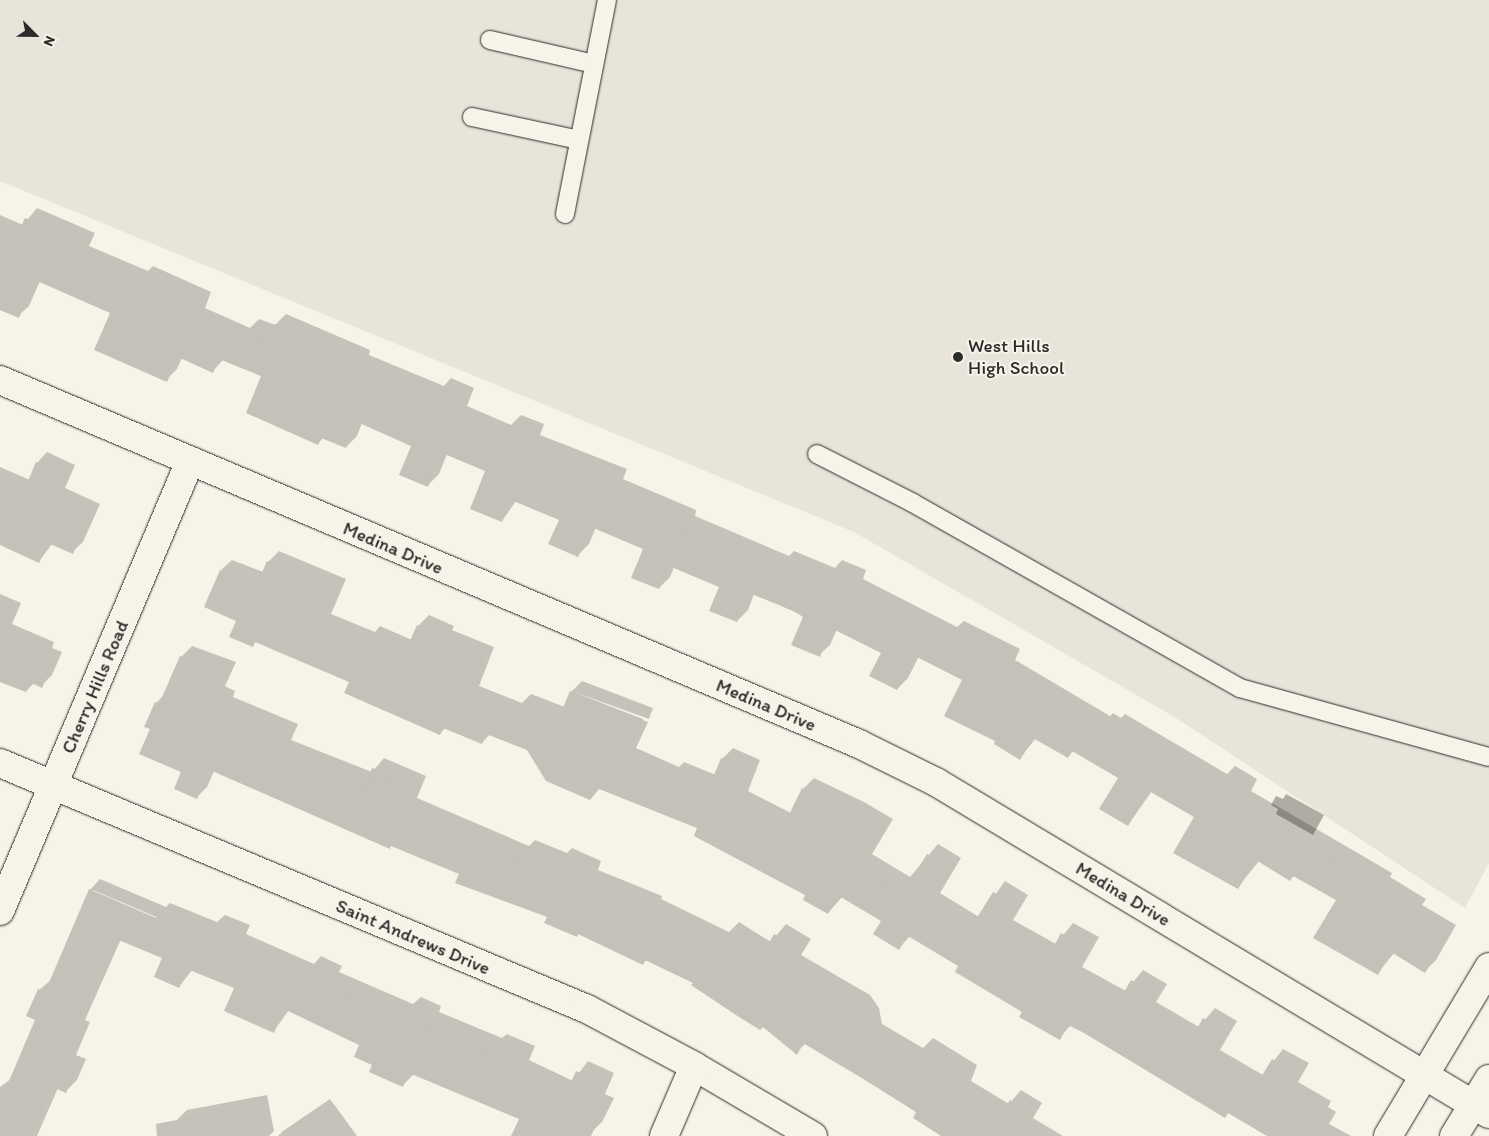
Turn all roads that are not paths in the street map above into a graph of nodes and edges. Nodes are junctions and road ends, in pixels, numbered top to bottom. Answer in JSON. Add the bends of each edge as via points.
{"nodes":[{"id":1,"x":607,"y":0,"type":"edge"},
{"id":2,"x":490,"y":40,"type":"dead end"},
{"id":3,"x":594,"y":64,"type":"junction"},
{"id":4,"x":472,"y":117,"type":"dead end"},
{"id":5,"x":579,"y":140,"type":"junction"},
{"id":6,"x":564,"y":214,"type":"dead end"},
{"id":7,"x":0,"y":380,"type":"edge"},
{"id":8,"x":817,"y":454,"type":"dead end"},
{"id":9,"x":190,"y":462,"type":"junction"},
{"id":10,"x":1489,"y":757,"type":"edge"},
{"id":11,"x":0,"y":763,"type":"edge"},
{"id":12,"x":54,"y":786,"type":"junction"},
{"id":13,"x":0,"y":911,"type":"edge"},
{"id":14,"x":1489,"y":967,"type":"edge"},
{"id":15,"x":694,"y":1066,"type":"junction"},
{"id":16,"x":1425,"y":1076,"type":"junction"},
{"id":17,"x":1489,"y":1079,"type":"edge"},
{"id":18,"x":1482,"y":1109,"type":"edge"},
{"id":19,"x":664,"y":1136,"type":"edge"},
{"id":20,"x":813,"y":1136,"type":"edge"},
{"id":21,"x":1388,"y":1136,"type":"edge"},
{"id":22,"x":1454,"y":1136,"type":"edge"}],
"edges":[{"from":1,"to":3,"type":"lane"},
{"from":2,"to":3,"type":"lane"},
{"from":3,"to":5,"type":"lane"},
{"from":4,"to":5,"type":"lane"},
{"from":5,"to":6,"type":"lane"},
{"from":7,"to":9,"type":"street","name":"Medina Drive"},
{"from":8,"to":10,"type":"lane","via":[[913,502],[1240,688]]},
{"from":9,"to":12,"type":"street","name":"Cherry Hills Road"},
{"from":9,"to":16,"type":"street","name":"Medina Drive","via":[[859,744],[936,782]]},
{"from":11,"to":12,"type":"street","name":"Saint Andrews Drive"},
{"from":12,"to":13,"type":"street","name":"Cherry Hills Road"},
{"from":12,"to":15,"type":"street","name":"Saint Andrews Drive","via":[[587,1009]]},
{"from":14,"to":16,"type":"street"},
{"from":15,"to":19,"type":"street"},
{"from":15,"to":20,"type":"street","name":"Saint Andrews Drive"},
{"from":16,"to":18,"type":"street","name":"Medina Drive"},
{"from":16,"to":21,"type":"street"},
{"from":17,"to":18,"type":"street"},
{"from":18,"to":22,"type":"street"}]}
